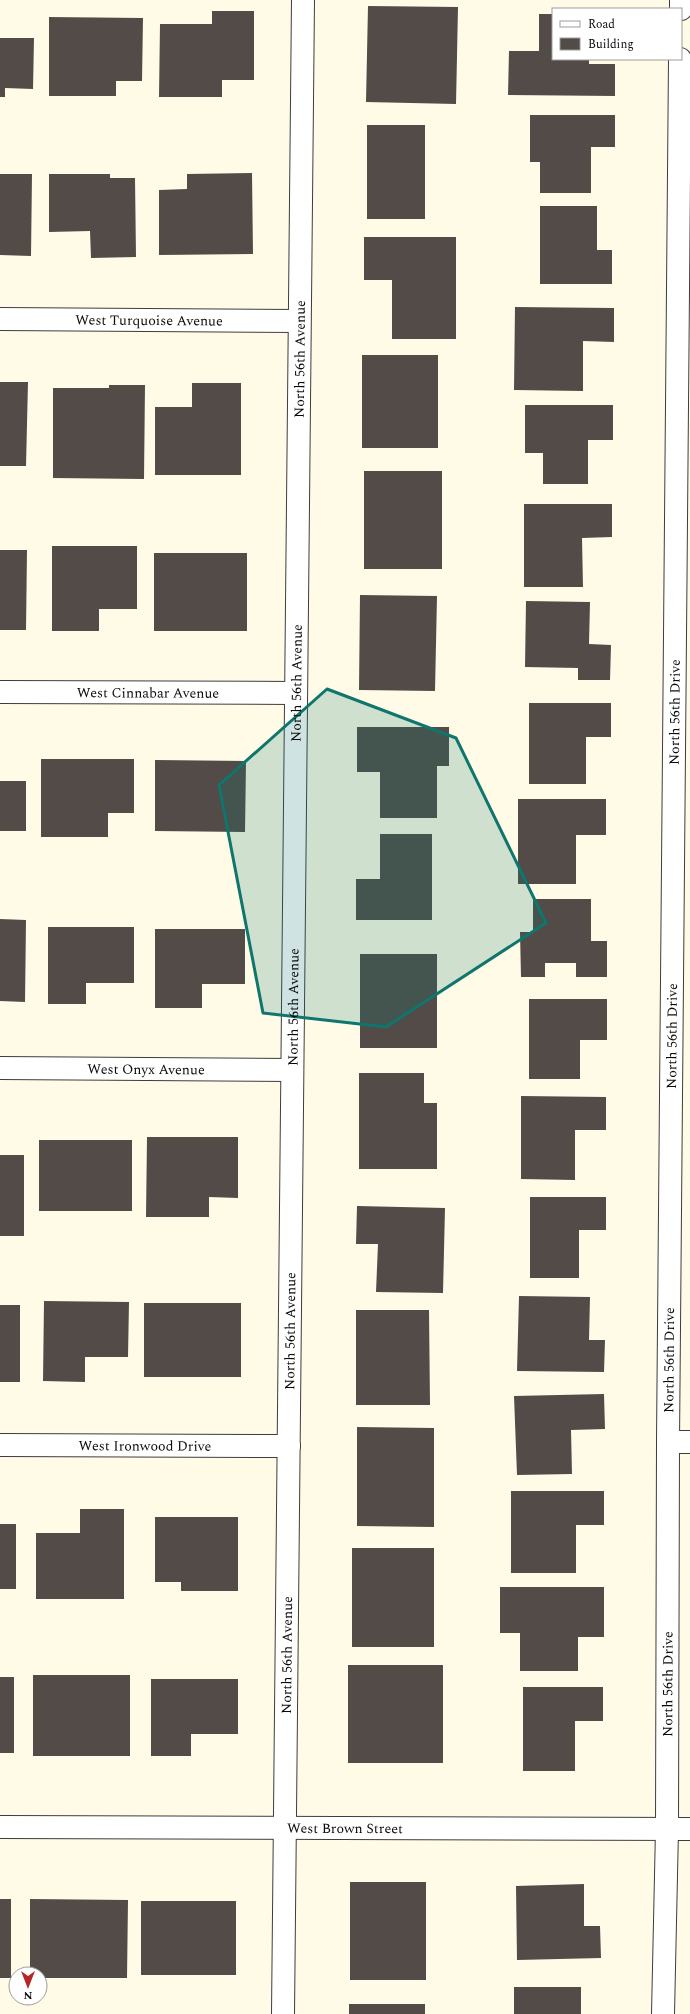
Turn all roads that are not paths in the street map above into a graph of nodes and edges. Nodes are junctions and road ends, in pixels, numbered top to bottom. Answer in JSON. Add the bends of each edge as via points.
{"nodes":[{"id":1,"x":303,"y":0,"type":"edge"},
{"id":2,"x":680,"y":60,"type":"edge"},
{"id":3,"x":0,"y":319,"type":"edge"},
{"id":4,"x":685,"y":319,"type":"edge"},
{"id":5,"x":299,"y":321,"type":"junction"},
{"id":6,"x":0,"y":692,"type":"edge"},
{"id":7,"x":296,"y":693,"type":"junction"},
{"id":8,"x":683,"y":697,"type":"edge"},
{"id":9,"x":681,"y":1063,"type":"edge"},
{"id":10,"x":0,"y":1068,"type":"edge"},
{"id":11,"x":292,"y":1070,"type":"junction"},
{"id":12,"x":668,"y":1442,"type":"junction"},
{"id":13,"x":690,"y":1442,"type":"edge"},
{"id":14,"x":0,"y":1445,"type":"edge"},
{"id":15,"x":289,"y":1446,"type":"junction"},
{"id":16,"x":0,"y":1827,"type":"edge"},
{"id":17,"x":285,"y":1828,"type":"junction"},
{"id":18,"x":667,"y":1829,"type":"junction"},
{"id":19,"x":690,"y":1829,"type":"edge"},
{"id":20,"x":283,"y":2014,"type":"edge"},
{"id":21,"x":664,"y":2014,"type":"edge"}],
"edges":[{"from":1,"to":5,"type":"street","name":"North 56th Avenue"},
{"from":2,"to":4,"type":"street","name":"North 56th Drive"},
{"from":3,"to":5,"type":"street","name":"West Turquoise Avenue"},
{"from":4,"to":8,"type":"street","name":"North 56th Drive"},
{"from":5,"to":7,"type":"street","name":"North 56th Avenue"},
{"from":6,"to":7,"type":"street","name":"West Cinnabar Avenue"},
{"from":7,"to":11,"type":"street","name":"North 56th Avenue"},
{"from":8,"to":9,"type":"street","name":"North 56th Drive"},
{"from":9,"to":12,"type":"street","name":"North 56th Drive"},
{"from":10,"to":11,"type":"street","name":"West Onyx Avenue"},
{"from":11,"to":15,"type":"street","name":"North 56th Avenue"},
{"from":12,"to":13,"type":"street"},
{"from":12,"to":18,"type":"street","name":"North 56th Drive"},
{"from":14,"to":15,"type":"street","name":"West Ironwood Drive"},
{"from":15,"to":17,"type":"street","name":"North 56th Avenue"},
{"from":16,"to":17,"type":"street","name":"West Brown Street"},
{"from":17,"to":18,"type":"street","name":"West Brown Street"},
{"from":17,"to":20,"type":"street","name":"North 56th Avenue"},
{"from":18,"to":19,"type":"street","name":"West Brown Street"},
{"from":18,"to":21,"type":"street","name":"North 56th Drive"}]}
